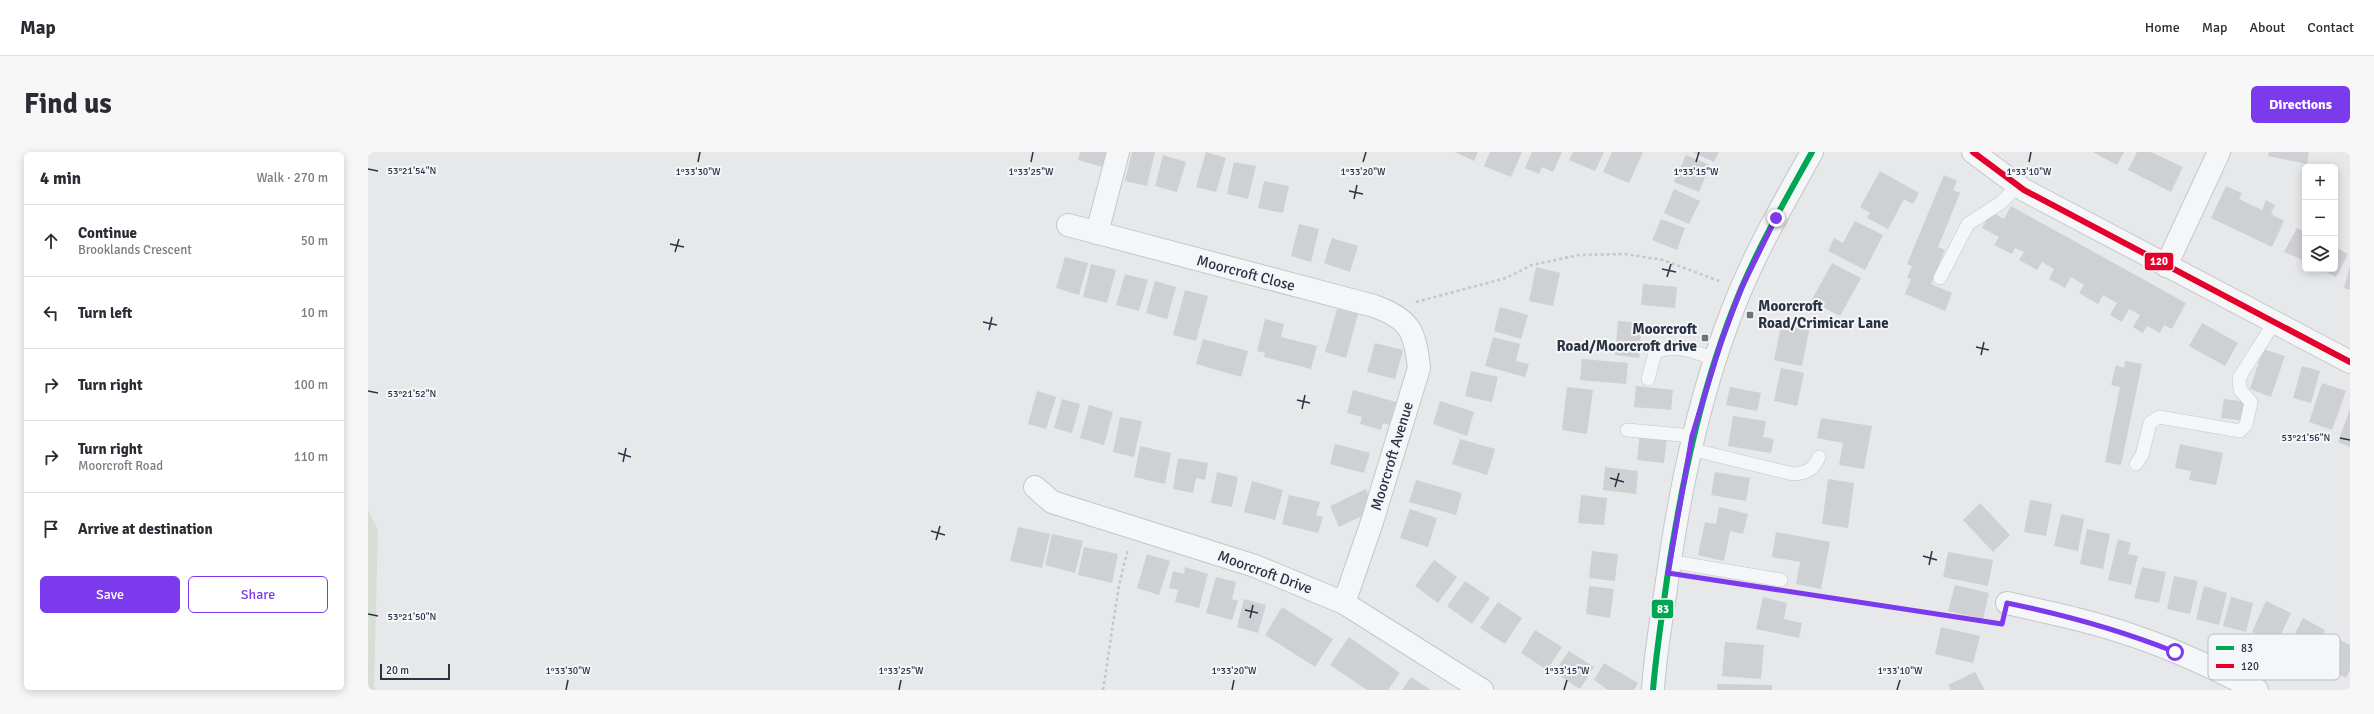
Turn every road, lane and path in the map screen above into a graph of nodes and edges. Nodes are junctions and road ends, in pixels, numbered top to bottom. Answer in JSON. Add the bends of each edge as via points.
{"nodes":[{"id":1,"x":1118,"y":152,"type":"edge"},
{"id":2,"x":1812,"y":152,"type":"edge"},
{"id":3,"x":1973,"y":152,"type":"edge"},
{"id":4,"x":2219,"y":152,"type":"edge"},
{"id":5,"x":2018,"y":185,"type":"junction"},
{"id":6,"x":1068,"y":224,"type":"dead end"},
{"id":7,"x":1097,"y":233,"type":"junction"},
{"id":8,"x":2166,"y":266,"type":"junction"},
{"id":9,"x":1940,"y":278,"type":"dead end"},
{"id":10,"x":1741,"y":289,"type":"junction"},
{"id":11,"x":1394,"y":313,"type":"junction"},
{"id":12,"x":2274,"y":323,"type":"junction"},
{"id":13,"x":1716,"y":359,"type":"junction"},
{"id":14,"x":2350,"y":362,"type":"edge"},
{"id":15,"x":1648,"y":379,"type":"dead end"},
{"id":16,"x":1627,"y":430,"type":"dead end"},
{"id":17,"x":1691,"y":442,"type":"junction"},
{"id":18,"x":1819,"y":457,"type":"dead end"},
{"id":19,"x":2136,"y":464,"type":"dead end"},
{"id":20,"x":1035,"y":487,"type":"dead end"},
{"id":21,"x":1133,"y":527,"type":"junction"},
{"id":22,"x":1668,"y":561,"type":"junction"},
{"id":23,"x":1781,"y":580,"type":"dead end"},
{"id":24,"x":1793,"y":592,"type":"dead end"},
{"id":25,"x":1344,"y":602,"type":"junction"},
{"id":26,"x":2007,"y":603,"type":"joint"},
{"id":27,"x":2208,"y":666,"type":"edge"},
{"id":28,"x":2237,"y":680,"type":"edge"},
{"id":29,"x":1103,"y":690,"type":"edge"},
{"id":30,"x":1482,"y":690,"type":"edge"},
{"id":31,"x":1653,"y":690,"type":"edge"},
{"id":32,"x":2257,"y":690,"type":"edge"}],
"edges":[{"from":1,"to":7,"type":"street"},
{"from":2,"to":10,"type":"street"},
{"from":3,"to":5,"type":"street"},
{"from":4,"to":8,"type":"street"},
{"from":5,"to":8,"type":"street"},
{"from":5,"to":9,"type":"lane","via":[[2002,202],[1968,224]]},
{"from":6,"to":7,"type":"street","name":"Moorcroft Close"},
{"from":7,"to":11,"type":"street","name":"Moorcroft Close"},
{"from":8,"to":12,"type":"street"},
{"from":10,"to":11,"type":"path","via":[[1663,260],[1625,254],[1579,254],[1532,265],[1506,278],[1417,302]]},
{"from":10,"to":13,"type":"street"},
{"from":11,"to":25,"type":"street","name":"Moorcroft Avenue","via":[[1409,326],[1416,343],[1418,368],[1372,522]]},
{"from":12,"to":14,"type":"street"},
{"from":12,"to":19,"type":"lane","via":[[2238,378],[2240,390],[2251,402],[2246,425],[2240,431],[2159,418],[2150,423],[2142,455]]},
{"from":13,"to":15,"type":"lane","via":[[1679,348],[1664,348],[1655,353]]},
{"from":13,"to":17,"type":"street"},
{"from":16,"to":17,"type":"lane"},
{"from":17,"to":18,"type":"lane","via":[[1793,474],[1806,473],[1814,467]]},
{"from":17,"to":22,"type":"street"},
{"from":20,"to":21,"type":"street","name":"Moorcroft Drive","via":[[1052,502]]},
{"from":21,"to":25,"type":"street","name":"Moorcroft Drive","via":[[1254,566]]},
{"from":21,"to":29,"type":"path","via":[[1119,585]]},
{"from":22,"to":23,"type":"lane"},
{"from":22,"to":31,"type":"street"},
{"from":24,"to":26,"type":"path","via":[[2002,624]]},
{"from":25,"to":30,"type":"street","name":"Moorcroft Drive"},
{"from":26,"to":27,"type":"street","via":[[2071,617],[2137,636]]},
{"from":28,"to":32,"type":"street"}]}
